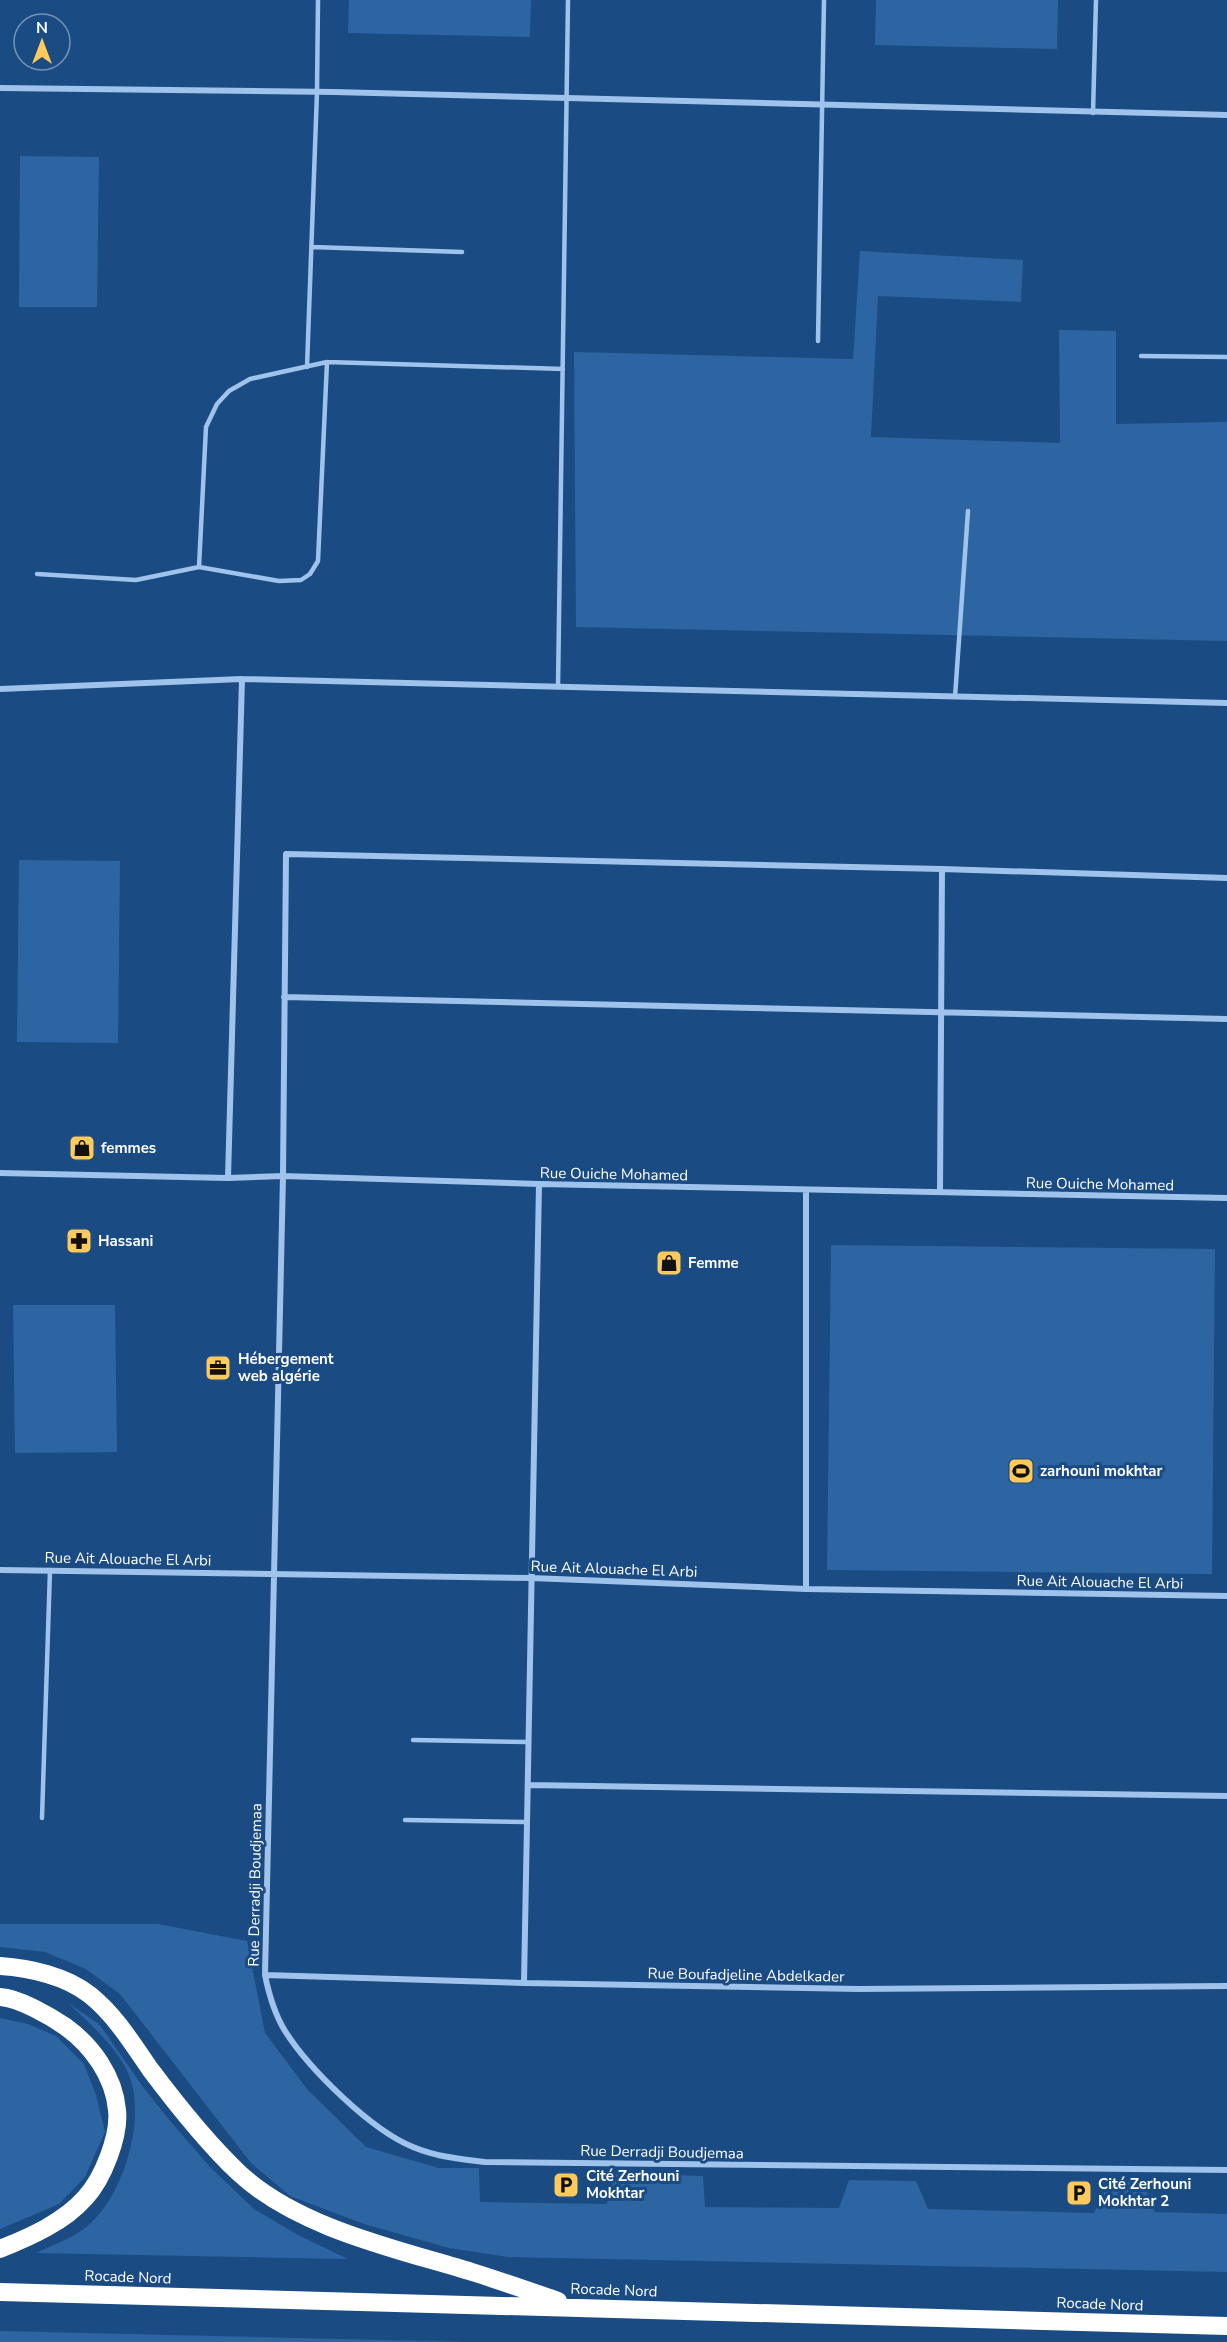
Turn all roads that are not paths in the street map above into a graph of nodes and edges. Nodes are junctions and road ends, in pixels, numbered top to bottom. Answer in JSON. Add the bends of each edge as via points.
{"nodes":[{"id":1,"x":318,"y":0,"type":"edge"},
{"id":2,"x":568,"y":0,"type":"edge"},
{"id":3,"x":824,"y":0,"type":"edge"},
{"id":4,"x":1096,"y":0,"type":"edge"},
{"id":5,"x":0,"y":88,"type":"edge"},
{"id":6,"x":317,"y":92,"type":"junction"},
{"id":7,"x":566,"y":99,"type":"junction"},
{"id":8,"x":822,"y":104,"type":"junction"},
{"id":9,"x":1093,"y":113,"type":"junction"},
{"id":10,"x":1227,"y":115,"type":"edge"},
{"id":11,"x":312,"y":247,"type":"junction"},
{"id":12,"x":462,"y":252,"type":"dead end"},
{"id":13,"x":818,"y":341,"type":"dead end"},
{"id":14,"x":1141,"y":356,"type":"dead end"},
{"id":15,"x":1227,"y":357,"type":"edge"},
{"id":16,"x":327,"y":362,"type":"junction"},
{"id":17,"x":307,"y":367,"type":"junction"},
{"id":18,"x":563,"y":369,"type":"junction"},
{"id":19,"x":968,"y":511,"type":"dead end"},
{"id":20,"x":199,"y":567,"type":"junction"},
{"id":21,"x":37,"y":573,"type":"dead end"},
{"id":22,"x":242,"y":679,"type":"junction"},
{"id":23,"x":558,"y":687,"type":"junction"},
{"id":24,"x":0,"y":689,"type":"edge"},
{"id":25,"x":955,"y":696,"type":"junction"},
{"id":26,"x":1227,"y":703,"type":"edge"},
{"id":27,"x":942,"y":869,"type":"junction"},
{"id":28,"x":1227,"y":878,"type":"edge"},
{"id":29,"x":284,"y":997,"type":"junction"},
{"id":30,"x":942,"y":1012,"type":"junction"},
{"id":31,"x":1227,"y":1019,"type":"edge"},
{"id":32,"x":0,"y":1173,"type":"edge"},
{"id":33,"x":283,"y":1176,"type":"junction"},
{"id":34,"x":228,"y":1178,"type":"junction"},
{"id":35,"x":539,"y":1184,"type":"junction"},
{"id":36,"x":806,"y":1190,"type":"junction"},
{"id":37,"x":940,"y":1192,"type":"junction"},
{"id":38,"x":1227,"y":1198,"type":"edge"},
{"id":39,"x":0,"y":1570,"type":"edge"},
{"id":40,"x":50,"y":1570,"type":"junction"},
{"id":41,"x":273,"y":1574,"type":"junction"},
{"id":42,"x":531,"y":1578,"type":"junction"},
{"id":43,"x":806,"y":1589,"type":"junction"},
{"id":44,"x":1227,"y":1596,"type":"edge"},
{"id":45,"x":413,"y":1740,"type":"dead end"},
{"id":46,"x":527,"y":1742,"type":"junction"},
{"id":47,"x":529,"y":1785,"type":"junction"},
{"id":48,"x":1227,"y":1796,"type":"edge"},
{"id":49,"x":42,"y":1818,"type":"dead end"},
{"id":50,"x":405,"y":1820,"type":"dead end"},
{"id":51,"x":526,"y":1822,"type":"junction"},
{"id":52,"x":0,"y":1966,"type":"edge"},
{"id":53,"x":265,"y":1975,"type":"junction"},
{"id":54,"x":524,"y":1983,"type":"junction"},
{"id":55,"x":1227,"y":1986,"type":"edge"},
{"id":56,"x":0,"y":1997,"type":"edge"},
{"id":57,"x":1227,"y":2170,"type":"edge"},
{"id":58,"x":0,"y":2249,"type":"edge"},
{"id":59,"x":0,"y":2292,"type":"edge"},
{"id":60,"x":577,"y":2307,"type":"junction"},
{"id":61,"x":1227,"y":2326,"type":"edge"}],
"edges":[{"from":1,"to":6,"type":"lane"},
{"from":2,"to":7,"type":"lane"},
{"from":3,"to":8,"type":"lane"},
{"from":4,"to":9,"type":"lane"},
{"from":5,"to":6,"type":"street"},
{"from":6,"to":7,"type":"street"},
{"from":6,"to":11,"type":"lane"},
{"from":7,"to":8,"type":"street"},
{"from":7,"to":18,"type":"lane"},
{"from":8,"to":9,"type":"street"},
{"from":8,"to":13,"type":"lane"},
{"from":9,"to":10,"type":"street"},
{"from":11,"to":12,"type":"lane"},
{"from":11,"to":17,"type":"lane"},
{"from":14,"to":15,"type":"lane"},
{"from":16,"to":17,"type":"lane"},
{"from":16,"to":18,"type":"lane"},
{"from":16,"to":20,"type":"lane","via":[[318,561],[310,574],[301,580],[279,581]]},
{"from":17,"to":20,"type":"lane","via":[[250,379],[229,391],[217,404],[206,427]]},
{"from":18,"to":23,"type":"lane"},
{"from":19,"to":25,"type":"lane"},
{"from":20,"to":21,"type":"lane","via":[[136,580]]},
{"from":22,"to":23,"type":"street"},
{"from":22,"to":24,"type":"street"},
{"from":22,"to":34,"type":"street"},
{"from":23,"to":25,"type":"street"},
{"from":25,"to":26,"type":"street"},
{"from":27,"to":28,"type":"street"},
{"from":27,"to":29,"type":"street","name":"Rue Derradji Boudjemaa","via":[[286,854]]},
{"from":27,"to":30,"type":"street"},
{"from":29,"to":30,"type":"street"},
{"from":29,"to":33,"type":"street","name":"Rue Derradji Boudjemaa"},
{"from":30,"to":31,"type":"street"},
{"from":30,"to":37,"type":"street"},
{"from":32,"to":34,"type":"street","name":"Rue Ouiche Mohamed"},
{"from":33,"to":34,"type":"street","name":"Rue Ouiche Mohamed"},
{"from":33,"to":35,"type":"street","name":"Rue Ouiche Mohamed"},
{"from":33,"to":41,"type":"street","name":"Rue Derradji Boudjemaa"},
{"from":35,"to":36,"type":"street","name":"Rue Ouiche Mohamed"},
{"from":35,"to":42,"type":"street"},
{"from":36,"to":37,"type":"street","name":"Rue Ouiche Mohamed"},
{"from":36,"to":43,"type":"street"},
{"from":37,"to":38,"type":"street","name":"Rue Ouiche Mohamed"},
{"from":39,"to":40,"type":"street","name":"Rue Ait Alouache El Arbi"},
{"from":40,"to":41,"type":"street","name":"Rue Ait Alouache El Arbi"},
{"from":40,"to":49,"type":"lane"},
{"from":41,"to":42,"type":"street","name":"Rue Ait Alouache El Arbi"},
{"from":41,"to":53,"type":"street","name":"Rue Derradji Boudjemaa"},
{"from":42,"to":43,"type":"street","name":"Rue Ait Alouache El Arbi"},
{"from":42,"to":46,"type":"street"},
{"from":43,"to":44,"type":"street","name":"Rue Ait Alouache El Arbi"},
{"from":45,"to":46,"type":"lane"},
{"from":46,"to":47,"type":"street"},
{"from":47,"to":48,"type":"street"},
{"from":47,"to":51,"type":"street"},
{"from":50,"to":51,"type":"lane"},
{"from":51,"to":54,"type":"street"},
{"from":52,"to":60,"type":"highway","via":[[56,1977],[88,1994],[113,2018],[189,2118],[239,2173],[266,2195],[350,2235]]},
{"from":53,"to":54,"type":"street","name":"Rue Boufadjeline Abdelkader"},
{"from":53,"to":57,"type":"street","name":"Rue Derradji Boudjemaa","via":[[271,2002],[285,2031],[320,2074],[383,2131],[444,2158],[485,2162]]},
{"from":54,"to":55,"type":"street","name":"Rue Boufadjeline Abdelkader","via":[[859,1989]]},
{"from":56,"to":58,"type":"highway","via":[[55,2019],[79,2037],[111,2084],[118,2111],[113,2145],[102,2174],[86,2198],[62,2218]]},
{"from":59,"to":60,"type":"highway","name":"Rocade Nord"},
{"from":60,"to":61,"type":"highway","name":"Rocade Nord"}]}
